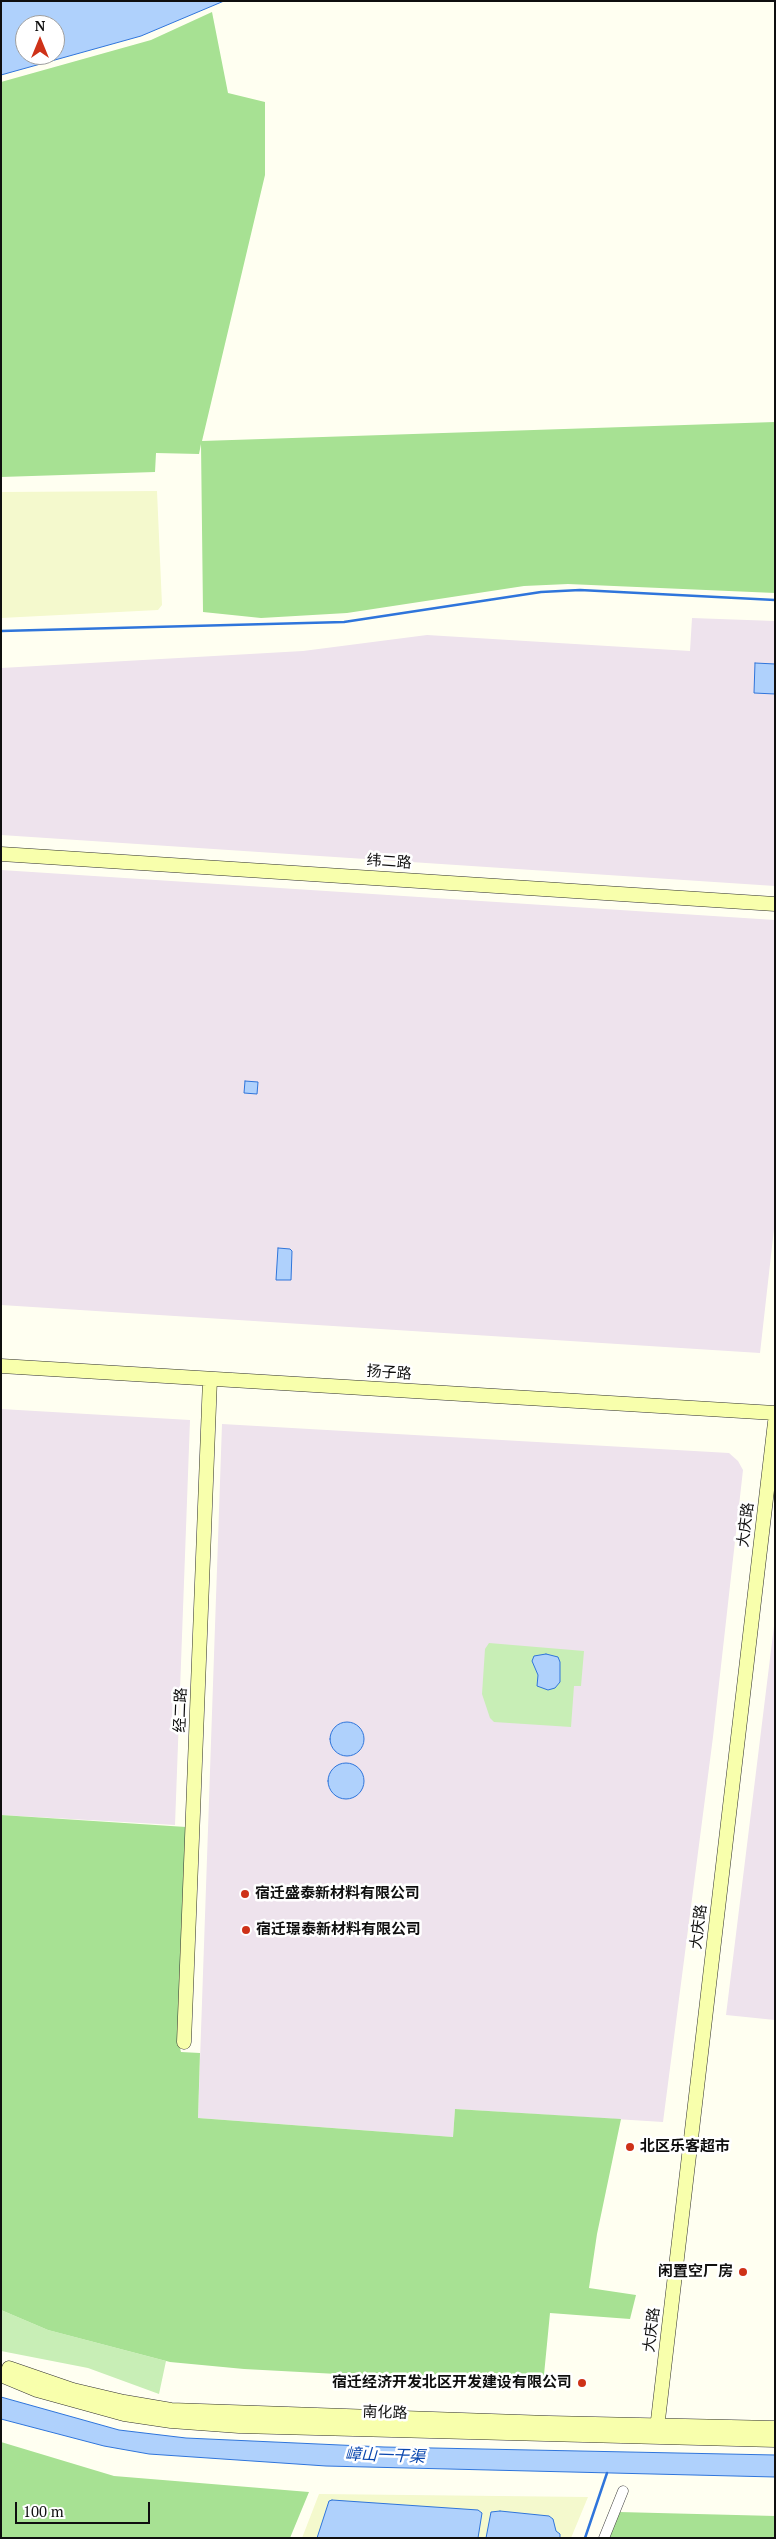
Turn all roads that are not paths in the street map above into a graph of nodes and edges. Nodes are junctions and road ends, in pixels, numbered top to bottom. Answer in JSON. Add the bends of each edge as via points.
{"nodes":[{"id":1,"x":1,"y":854,"type":"edge"},
{"id":2,"x":775,"y":904,"type":"edge"},
{"id":3,"x":1,"y":1366,"type":"edge"},
{"id":4,"x":210,"y":1379,"type":"junction"},
{"id":5,"x":775,"y":1413,"type":"edge"},
{"id":6,"x":775,"y":1422,"type":"edge"},
{"id":7,"x":184,"y":2042,"type":"dead end"},
{"id":8,"x":1,"y":2365,"type":"edge"},
{"id":9,"x":1,"y":2375,"type":"edge"},
{"id":10,"x":775,"y":2428,"type":"edge"},
{"id":11,"x":657,"y":2431,"type":"junction"},
{"id":12,"x":775,"y":2440,"type":"edge"},
{"id":13,"x":623,"y":2491,"type":"dead end"},
{"id":14,"x":604,"y":2538,"type":"edge"}],
"edges":[{"from":1,"to":2,"type":"street","name":"纬二路"},
{"from":3,"to":4,"type":"street","name":"扬子路"},
{"from":4,"to":5,"type":"street","name":"扬子路"},
{"from":4,"to":7,"type":"street","name":"经二路"},
{"from":6,"to":11,"type":"street","name":"大庆路"},
{"from":8,"to":11,"type":"street","name":"南化路","via":[[73,2390],[171,2410]]},
{"from":9,"to":11,"type":"street","name":"南化路","via":[[38,2390],[115,2412],[171,2421],[239,2426]]},
{"from":10,"to":11,"type":"street","name":"南化路"},
{"from":11,"to":12,"type":"street","name":"南化路"},
{"from":13,"to":14,"type":"street"}]}
